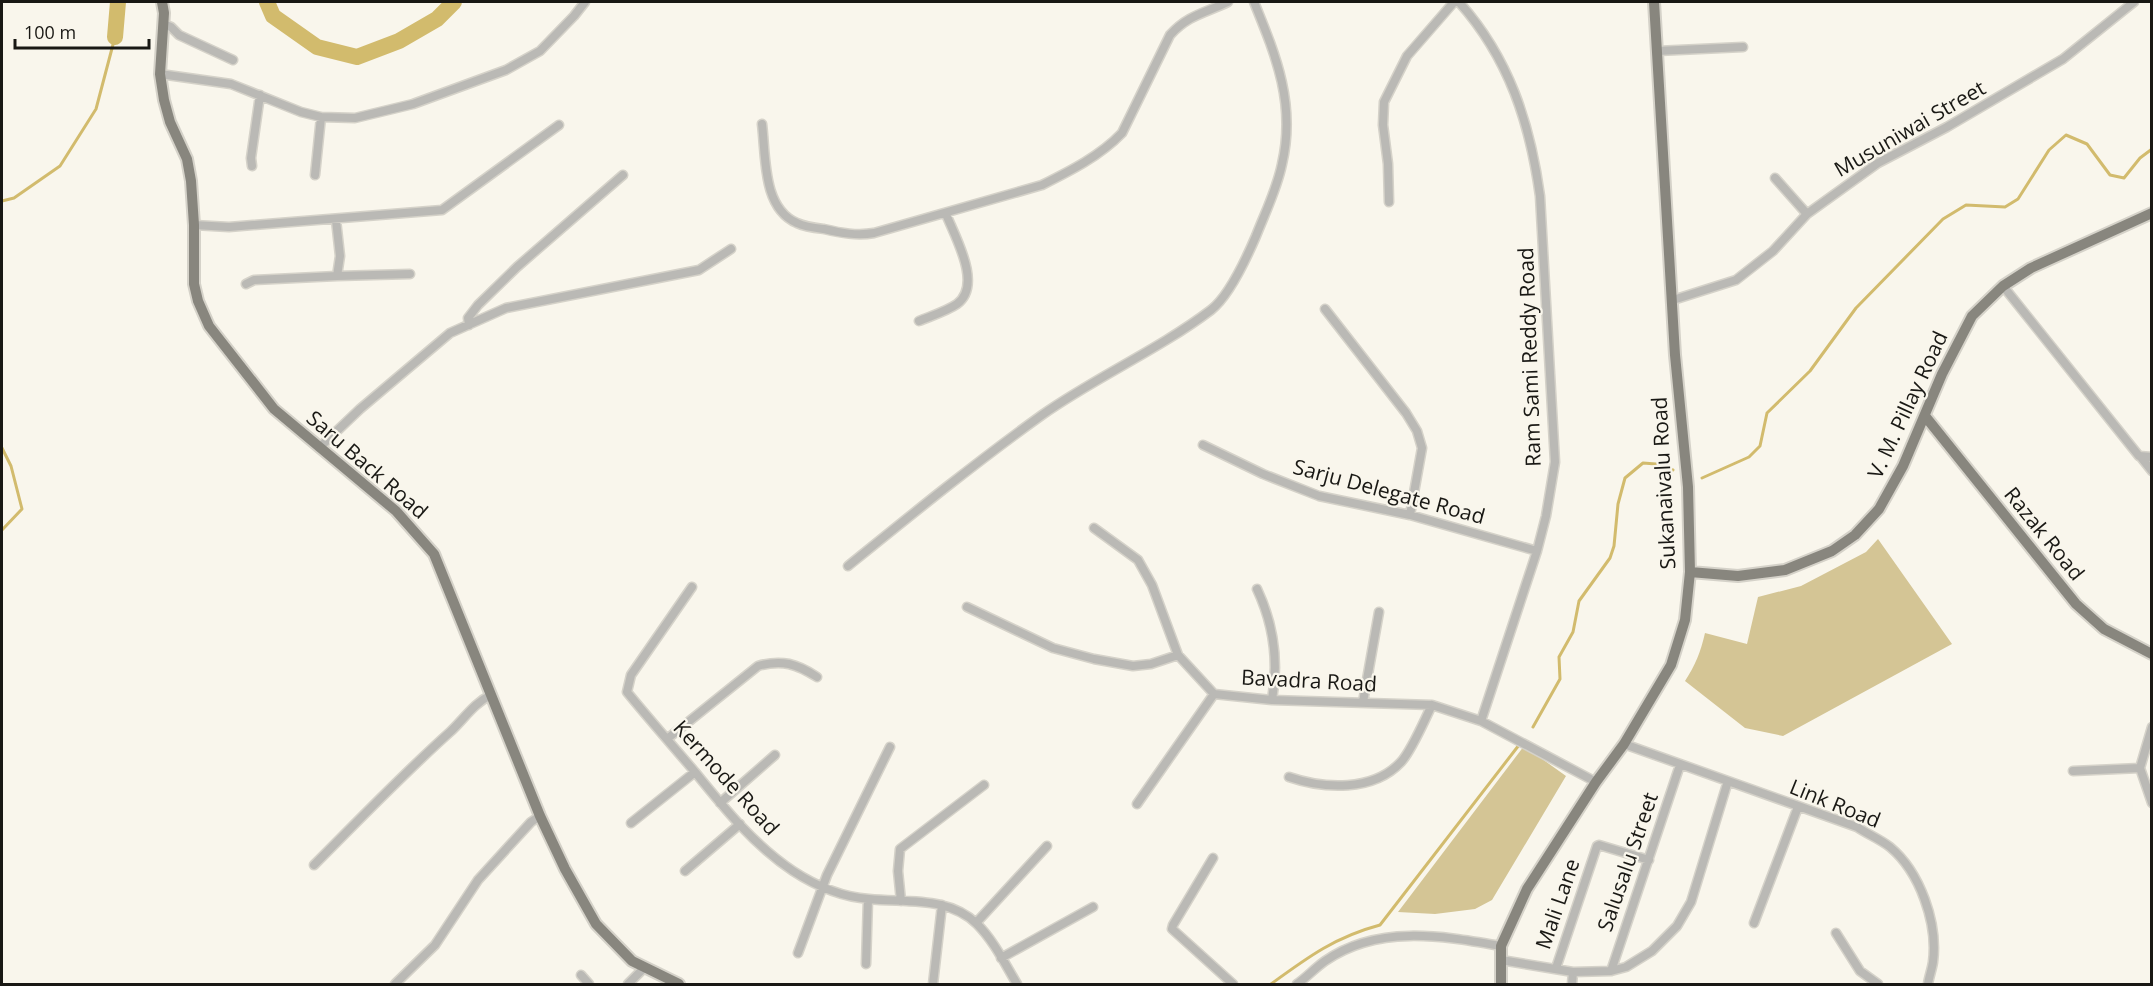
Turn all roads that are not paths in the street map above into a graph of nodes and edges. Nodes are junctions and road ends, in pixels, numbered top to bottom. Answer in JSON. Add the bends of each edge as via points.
{"nodes":[{"id":1,"x":162,"y":2,"type":"edge"},
{"id":2,"x":585,"y":2,"type":"edge"},
{"id":3,"x":1228,"y":2,"type":"edge"},
{"id":4,"x":1254,"y":2,"type":"edge"},
{"id":5,"x":1454,"y":2,"type":"edge"},
{"id":6,"x":1459,"y":2,"type":"edge"},
{"id":7,"x":1654,"y":2,"type":"edge"},
{"id":8,"x":2133,"y":2,"type":"edge"},
{"id":9,"x":163,"y":24,"type":"junction"},
{"id":10,"x":1743,"y":47,"type":"dead end"},
{"id":11,"x":1657,"y":51,"type":"junction"},
{"id":12,"x":233,"y":60,"type":"dead end"},
{"id":13,"x":160,"y":74,"type":"junction"},
{"id":14,"x":260,"y":95,"type":"junction"},
{"id":15,"x":321,"y":117,"type":"junction"},
{"id":16,"x":762,"y":124,"type":"dead end"},
{"id":17,"x":558,"y":125,"type":"dead end"},
{"id":18,"x":252,"y":166,"type":"dead end"},
{"id":19,"x":315,"y":175,"type":"dead end"},
{"id":20,"x":623,"y":175,"type":"dead end"},
{"id":21,"x":1775,"y":178,"type":"dead end"},
{"id":22,"x":1389,"y":202,"type":"dead end"},
{"id":23,"x":2151,"y":213,"type":"edge"},
{"id":24,"x":946,"y":214,"type":"junction"},
{"id":25,"x":1807,"y":214,"type":"junction"},
{"id":26,"x":336,"y":220,"type":"junction"},
{"id":27,"x":194,"y":225,"type":"junction"},
{"id":28,"x":731,"y":249,"type":"dead end"},
{"id":29,"x":410,"y":274,"type":"dead end"},
{"id":30,"x":337,"y":276,"type":"junction"},
{"id":31,"x":246,"y":284,"type":"dead end"},
{"id":32,"x":2003,"y":286,"type":"junction"},
{"id":33,"x":1673,"y":300,"type":"junction"},
{"id":34,"x":1324,"y":309,"type":"dead end"},
{"id":35,"x":919,"y":321,"type":"dead end"},
{"id":36,"x":469,"y":324,"type":"junction"},
{"id":37,"x":1925,"y":416,"type":"junction"},
{"id":38,"x":1203,"y":445,"type":"dead end"},
{"id":39,"x":319,"y":448,"type":"junction"},
{"id":40,"x":2139,"y":456,"type":"junction"},
{"id":41,"x":2151,"y":457,"type":"edge"},
{"id":42,"x":2151,"y":471,"type":"edge"},
{"id":43,"x":1410,"y":515,"type":"junction"},
{"id":44,"x":1094,"y":528,"type":"dead end"},
{"id":45,"x":1537,"y":551,"type":"junction"},
{"id":46,"x":848,"y":566,"type":"dead end"},
{"id":47,"x":1690,"y":572,"type":"junction"},
{"id":48,"x":692,"y":587,"type":"dead end"},
{"id":49,"x":1257,"y":589,"type":"dead end"},
{"id":50,"x":967,"y":607,"type":"dead end"},
{"id":51,"x":1379,"y":612,"type":"dead end"},
{"id":52,"x":2151,"y":654,"type":"edge"},
{"id":53,"x":1178,"y":655,"type":"junction"},
{"id":54,"x":817,"y":677,"type":"dead end"},
{"id":55,"x":1214,"y":694,"type":"junction"},
{"id":56,"x":491,"y":695,"type":"junction"},
{"id":57,"x":1272,"y":699,"type":"junction"},
{"id":58,"x":1363,"y":702,"type":"junction"},
{"id":59,"x":1432,"y":705,"type":"junction"},
{"id":60,"x":1481,"y":721,"type":"junction"},
{"id":61,"x":2151,"y":727,"type":"edge"},
{"id":62,"x":666,"y":739,"type":"junction"},
{"id":63,"x":1624,"y":744,"type":"junction"},
{"id":64,"x":890,"y":747,"type":"dead end"},
{"id":65,"x":775,"y":755,"type":"dead end"},
{"id":66,"x":1680,"y":765,"type":"junction"},
{"id":67,"x":2140,"y":768,"type":"junction"},
{"id":68,"x":2073,"y":771,"type":"dead end"},
{"id":69,"x":695,"y":772,"type":"junction"},
{"id":70,"x":1288,"y":777,"type":"dead end"},
{"id":71,"x":1596,"y":782,"type":"junction"},
{"id":72,"x":1728,"y":782,"type":"junction"},
{"id":73,"x":984,"y":785,"type":"dead end"},
{"id":74,"x":720,"y":803,"type":"junction"},
{"id":75,"x":2151,"y":803,"type":"edge"},
{"id":76,"x":1137,"y":804,"type":"dead end"},
{"id":77,"x":1798,"y":807,"type":"junction"},
{"id":78,"x":540,"y":816,"type":"junction"},
{"id":79,"x":631,"y":823,"type":"dead end"},
{"id":80,"x":740,"y":824,"type":"junction"},
{"id":81,"x":1047,"y":846,"type":"dead end"},
{"id":82,"x":1213,"y":858,"type":"dead end"},
{"id":83,"x":1649,"y":860,"type":"junction"},
{"id":84,"x":314,"y":865,"type":"dead end"},
{"id":85,"x":685,"y":871,"type":"dead end"},
{"id":86,"x":823,"y":888,"type":"junction"},
{"id":87,"x":868,"y":899,"type":"junction"},
{"id":88,"x":902,"y":901,"type":"junction"},
{"id":89,"x":942,"y":905,"type":"junction"},
{"id":90,"x":1093,"y":907,"type":"dead end"},
{"id":91,"x":1754,"y":922,"type":"dead end"},
{"id":92,"x":976,"y":923,"type":"junction"},
{"id":93,"x":1836,"y":933,"type":"dead end"},
{"id":94,"x":1501,"y":946,"type":"junction"},
{"id":95,"x":798,"y":953,"type":"dead end"},
{"id":96,"x":1001,"y":958,"type":"junction"},
{"id":97,"x":1501,"y":960,"type":"junction"},
{"id":98,"x":866,"y":964,"type":"dead end"},
{"id":99,"x":1556,"y":968,"type":"junction"},
{"id":100,"x":643,"y":970,"type":"junction"},
{"id":101,"x":1611,"y":971,"type":"junction"},
{"id":102,"x":1573,"y":972,"type":"junction"},
{"id":103,"x":581,"y":975,"type":"dead end"},
{"id":104,"x":1301,"y":983,"type":"edge"},
{"id":105,"x":395,"y":984,"type":"edge"},
{"id":106,"x":589,"y":984,"type":"edge"},
{"id":107,"x":628,"y":984,"type":"edge"},
{"id":108,"x":642,"y":984,"type":"edge"},
{"id":109,"x":679,"y":984,"type":"edge"},
{"id":110,"x":933,"y":984,"type":"edge"},
{"id":111,"x":1017,"y":984,"type":"edge"},
{"id":112,"x":1233,"y":984,"type":"edge"},
{"id":113,"x":1501,"y":984,"type":"edge"},
{"id":114,"x":1572,"y":984,"type":"edge"},
{"id":115,"x":1878,"y":984,"type":"edge"},
{"id":116,"x":1928,"y":984,"type":"edge"}],
"edges":[{"from":1,"to":9,"type":"main road","name":"Saru Back Road"},
{"from":2,"to":15,"type":"street","via":[[540,51],[506,70],[383,112],[355,118]]},
{"from":3,"to":24,"type":"street","via":[[1192,16],[1170,35],[1122,133],[1111,145],[1042,185]]},
{"from":4,"to":46,"type":"street","via":[[1283,80],[1286,142],[1274,191],[1246,259],[1230,286],[1214,308],[1043,414]]},
{"from":5,"to":22,"type":"street","via":[[1407,56],[1384,102]]},
{"from":6,"to":45,"type":"street","name":"Ram Sami Reddy Road","via":[[1499,57],[1516,95],[1528,130],[1539,186],[1555,462]]},
{"from":7,"to":11,"type":"main road","name":"Sukanaivalu Road"},
{"from":8,"to":25,"type":"street","name":"Musuniwai Street","via":[[2064,59],[1878,163]]},
{"from":9,"to":12,"type":"street"},
{"from":9,"to":13,"type":"main road","name":"Saru Back Road"},
{"from":10,"to":11,"type":"street"},
{"from":11,"to":33,"type":"main road","name":"Sukanaivalu Road"},
{"from":13,"to":14,"type":"street","via":[[231,84]]},
{"from":13,"to":27,"type":"main road","name":"Saru Back Road","via":[[170,122],[187,159]]},
{"from":14,"to":15,"type":"street"},
{"from":14,"to":18,"type":"street"},
{"from":15,"to":19,"type":"street"},
{"from":16,"to":24,"type":"street","via":[[774,201],[787,218],[799,224],[861,235]]},
{"from":17,"to":26,"type":"street","via":[[442,210]]},
{"from":20,"to":36,"type":"street","via":[[517,267],[478,305],[468,318]]},
{"from":21,"to":25,"type":"street"},
{"from":23,"to":32,"type":"main road","name":"V. M. Pillay Road","via":[[2031,268]]},
{"from":24,"to":35,"type":"street","via":[[967,268],[969,287],[957,304]]},
{"from":25,"to":33,"type":"street","name":"Musuniwai Street","via":[[1773,251],[1736,280]]},
{"from":26,"to":27,"type":"street"},
{"from":26,"to":30,"type":"street","via":[[340,256]]},
{"from":27,"to":39,"type":"main road","name":"Saru Back Road","via":[[194,284],[209,326],[274,409]]},
{"from":28,"to":36,"type":"street","via":[[699,270],[506,308]]},
{"from":29,"to":30,"type":"street"},
{"from":30,"to":31,"type":"street","via":[[254,280]]},
{"from":32,"to":37,"type":"main road","name":"V. M. Pillay Road","via":[[1972,316]]},
{"from":32,"to":40,"type":"street"},
{"from":33,"to":47,"type":"main road","name":"Sukanaivalu Road","via":[[1688,487]]},
{"from":34,"to":43,"type":"street","via":[[1417,431],[1422,448]]},
{"from":36,"to":39,"type":"street","via":[[450,333],[412,363]]},
{"from":37,"to":47,"type":"main road","name":"V. M. Pillay Road","via":[[1879,510],[1855,536],[1832,551],[1785,570],[1738,576]]},
{"from":37,"to":52,"type":"main road","name":"Razak Road","via":[[2076,604],[2104,629]]},
{"from":38,"to":43,"type":"street","name":"Sarju Delegate Road","via":[[1319,496]]},
{"from":39,"to":56,"type":"main road","name":"Saru Back Road","via":[[396,511],[434,554]]},
{"from":40,"to":41,"type":"street"},
{"from":40,"to":42,"type":"street"},
{"from":43,"to":45,"type":"street","name":"Sarju Delegate Road"},
{"from":44,"to":53,"type":"street","name":"Bavadra Road","via":[[1138,560],[1152,585]]},
{"from":45,"to":60,"type":"street","name":"Ram Sami Reddy Road"},
{"from":47,"to":63,"type":"main road","name":"Sukanaivalu Road","via":[[1685,620],[1671,665]]},
{"from":48,"to":62,"type":"street","name":"Kermode Road","via":[[631,675],[627,692]]},
{"from":49,"to":57,"type":"street","via":[[1276,647]]},
{"from":50,"to":53,"type":"street","via":[[1053,648],[1094,659],[1132,666]]},
{"from":51,"to":58,"type":"street"},
{"from":53,"to":55,"type":"street","name":"Bavadra Road"},
{"from":54,"to":62,"type":"street","via":[[801,666],[770,662],[758,666]]},
{"from":55,"to":57,"type":"street","name":"Bavadra Road"},
{"from":55,"to":76,"type":"street"},
{"from":56,"to":78,"type":"main road","name":"Saru Back Road"},
{"from":56,"to":84,"type":"street","via":[[476,704]]},
{"from":57,"to":58,"type":"street","name":"Bavadra Road"},
{"from":58,"to":59,"type":"street","name":"Bavadra Road"},
{"from":59,"to":60,"type":"street","name":"Bavadra Road"},
{"from":59,"to":70,"type":"street","via":[[1402,760],[1383,777],[1333,786]]},
{"from":60,"to":71,"type":"street","name":"Bavadra Road"},
{"from":61,"to":67,"type":"street"},
{"from":62,"to":69,"type":"street","name":"Kermode Road"},
{"from":63,"to":66,"type":"street","name":"Link Road"},
{"from":63,"to":71,"type":"main road","name":"Sukanaivalu Road"},
{"from":64,"to":86,"type":"street"},
{"from":65,"to":74,"type":"street"},
{"from":66,"to":72,"type":"street","name":"Link Road"},
{"from":66,"to":83,"type":"street","name":"Salusalu Street"},
{"from":67,"to":68,"type":"street"},
{"from":67,"to":75,"type":"street"},
{"from":69,"to":74,"type":"street","name":"Kermode Road"},
{"from":69,"to":79,"type":"street"},
{"from":71,"to":94,"type":"main road","name":"Sukanaivalu Road","via":[[1527,888]]},
{"from":72,"to":77,"type":"street","name":"Link Road"},
{"from":72,"to":101,"type":"street","via":[[1691,902],[1677,926],[1652,951]]},
{"from":73,"to":88,"type":"street","via":[[900,849]]},
{"from":74,"to":80,"type":"street","name":"Kermode Road"},
{"from":77,"to":91,"type":"street"},
{"from":77,"to":116,"type":"street","name":"Link Road","via":[[1857,827],[1890,847],[1910,870],[1922,892],[1933,933]]},
{"from":78,"to":100,"type":"main road","name":"Saru Back Road","via":[[596,924]]},
{"from":78,"to":105,"type":"street","via":[[478,880],[435,945]]},
{"from":80,"to":85,"type":"street"},
{"from":80,"to":86,"type":"street","name":"Kermode Road","via":[[773,857]]},
{"from":81,"to":92,"type":"street"},
{"from":82,"to":112,"type":"street","via":[[1172,929]]},
{"from":83,"to":99,"type":"street","name":"Mali Lane","via":[[1599,845]]},
{"from":83,"to":101,"type":"street","name":"Salusalu Street"},
{"from":86,"to":87,"type":"street","name":"Kermode Road"},
{"from":86,"to":95,"type":"street"},
{"from":87,"to":88,"type":"street","name":"Kermode Road"},
{"from":87,"to":98,"type":"street"},
{"from":88,"to":89,"type":"street","name":"Kermode Road"},
{"from":89,"to":92,"type":"street","name":"Kermode Road"},
{"from":89,"to":110,"type":"street"},
{"from":90,"to":96,"type":"street"},
{"from":92,"to":96,"type":"street","name":"Kermode Road","via":[[989,936]]},
{"from":93,"to":115,"type":"street","via":[[1860,970]]},
{"from":94,"to":97,"type":"main road","name":"Sukanaivalu Road"},
{"from":94,"to":104,"type":"street","via":[[1449,937],[1405,935],[1374,939],[1326,960]]},
{"from":96,"to":111,"type":"street","name":"Kermode Road"},
{"from":97,"to":99,"type":"street"},
{"from":97,"to":113,"type":"main road","name":"Sukanaivalu Road"},
{"from":99,"to":102,"type":"street"},
{"from":100,"to":107,"type":"street"},
{"from":100,"to":108,"type":"street"},
{"from":100,"to":109,"type":"main road","name":"Saru Back Road"},
{"from":101,"to":102,"type":"street"},
{"from":102,"to":114,"type":"street"},
{"from":103,"to":106,"type":"street"}]}
